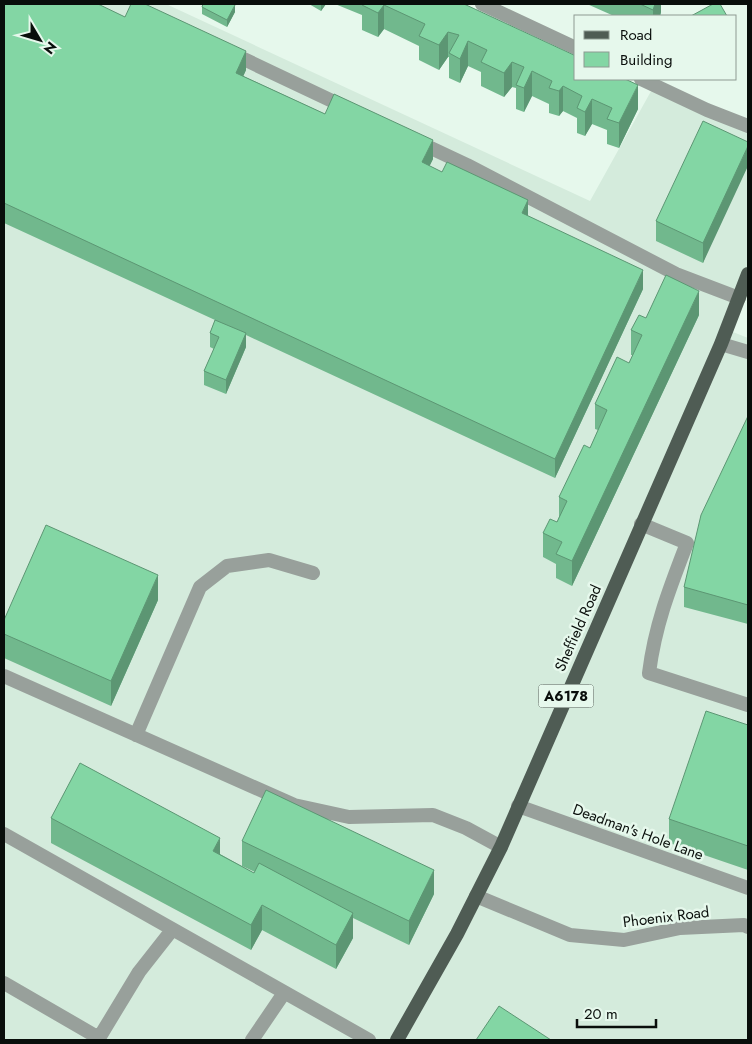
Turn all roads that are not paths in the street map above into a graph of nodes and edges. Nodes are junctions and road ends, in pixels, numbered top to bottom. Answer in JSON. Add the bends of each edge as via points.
{"nodes":[{"id":1,"x":482,"y":4,"type":"edge"},
{"id":2,"x":216,"y":46,"type":"edge"},
{"id":3,"x":574,"y":47,"type":"edge"},
{"id":4,"x":643,"y":80,"type":"edge"},
{"id":5,"x":359,"y":114,"type":"edge"},
{"id":6,"x":748,"y":126,"type":"edge"},
{"id":7,"x":404,"y":136,"type":"edge"},
{"id":8,"x":748,"y":273,"type":"edge"},
{"id":9,"x":739,"y":298,"type":"junction"},
{"id":10,"x":721,"y":344,"type":"junction"},
{"id":11,"x":748,"y":352,"type":"edge"},
{"id":12,"x":641,"y":524,"type":"junction"},
{"id":13,"x":312,"y":573,"type":"dead end"},
{"id":14,"x":4,"y":676,"type":"edge"},
{"id":15,"x":748,"y":705,"type":"edge"},
{"id":16,"x":136,"y":735,"type":"junction"},
{"id":17,"x":518,"y":806,"type":"junction"},
{"id":18,"x":4,"y":834,"type":"edge"},
{"id":19,"x":501,"y":847,"type":"junction"},
{"id":20,"x":748,"y":888,"type":"edge"},
{"id":21,"x":476,"y":896,"type":"junction"},
{"id":22,"x":748,"y":927,"type":"edge"},
{"id":23,"x":172,"y":930,"type":"junction"},
{"id":24,"x":4,"y":984,"type":"edge"},
{"id":25,"x":284,"y":993,"type":"junction"},
{"id":26,"x":99,"y":1039,"type":"edge"},
{"id":27,"x":252,"y":1040,"type":"edge"},
{"id":28,"x":369,"y":1040,"type":"edge"},
{"id":29,"x":397,"y":1040,"type":"edge"}],
"edges":[{"from":1,"to":3,"type":"street"},
{"from":2,"to":5,"type":"street"},
{"from":4,"to":6,"type":"street"},
{"from":7,"to":9,"type":"street","via":[[676,274]]},
{"from":8,"to":9,"type":"main road","name":"Sheffield Road","number":"A6178"},
{"from":9,"to":10,"type":"main road","name":"Sheffield Road","number":"A6178"},
{"from":10,"to":11,"type":"street"},
{"from":10,"to":12,"type":"main road","name":"Sheffield Road","number":"A6178"},
{"from":12,"to":15,"type":"street","via":[[687,543],[662,609],[649,673]]},
{"from":12,"to":17,"type":"main road","name":"Sheffield Road","number":"A6178"},
{"from":13,"to":16,"type":"street","via":[[269,560],[227,566],[200,587]]},
{"from":14,"to":16,"type":"street"},
{"from":16,"to":19,"type":"street","via":[[294,805],[349,817],[433,815]]},
{"from":17,"to":19,"type":"main road","name":"Sheffield Road","number":"A6178"},
{"from":17,"to":20,"type":"street","name":"Deadman's Hole Lane"},
{"from":18,"to":23,"type":"street"},
{"from":19,"to":21,"type":"main road","name":"Sheffield Road","number":"A6178"},
{"from":21,"to":22,"type":"street","name":"Phoenix Road","via":[[570,935],[624,940],[680,928]]},
{"from":21,"to":29,"type":"main road","name":"Sheffield Road","number":"A6178"},
{"from":23,"to":25,"type":"street"},
{"from":23,"to":26,"type":"street","via":[[139,972]]},
{"from":24,"to":26,"type":"street"},
{"from":25,"to":27,"type":"street"},
{"from":25,"to":28,"type":"street"}]}
